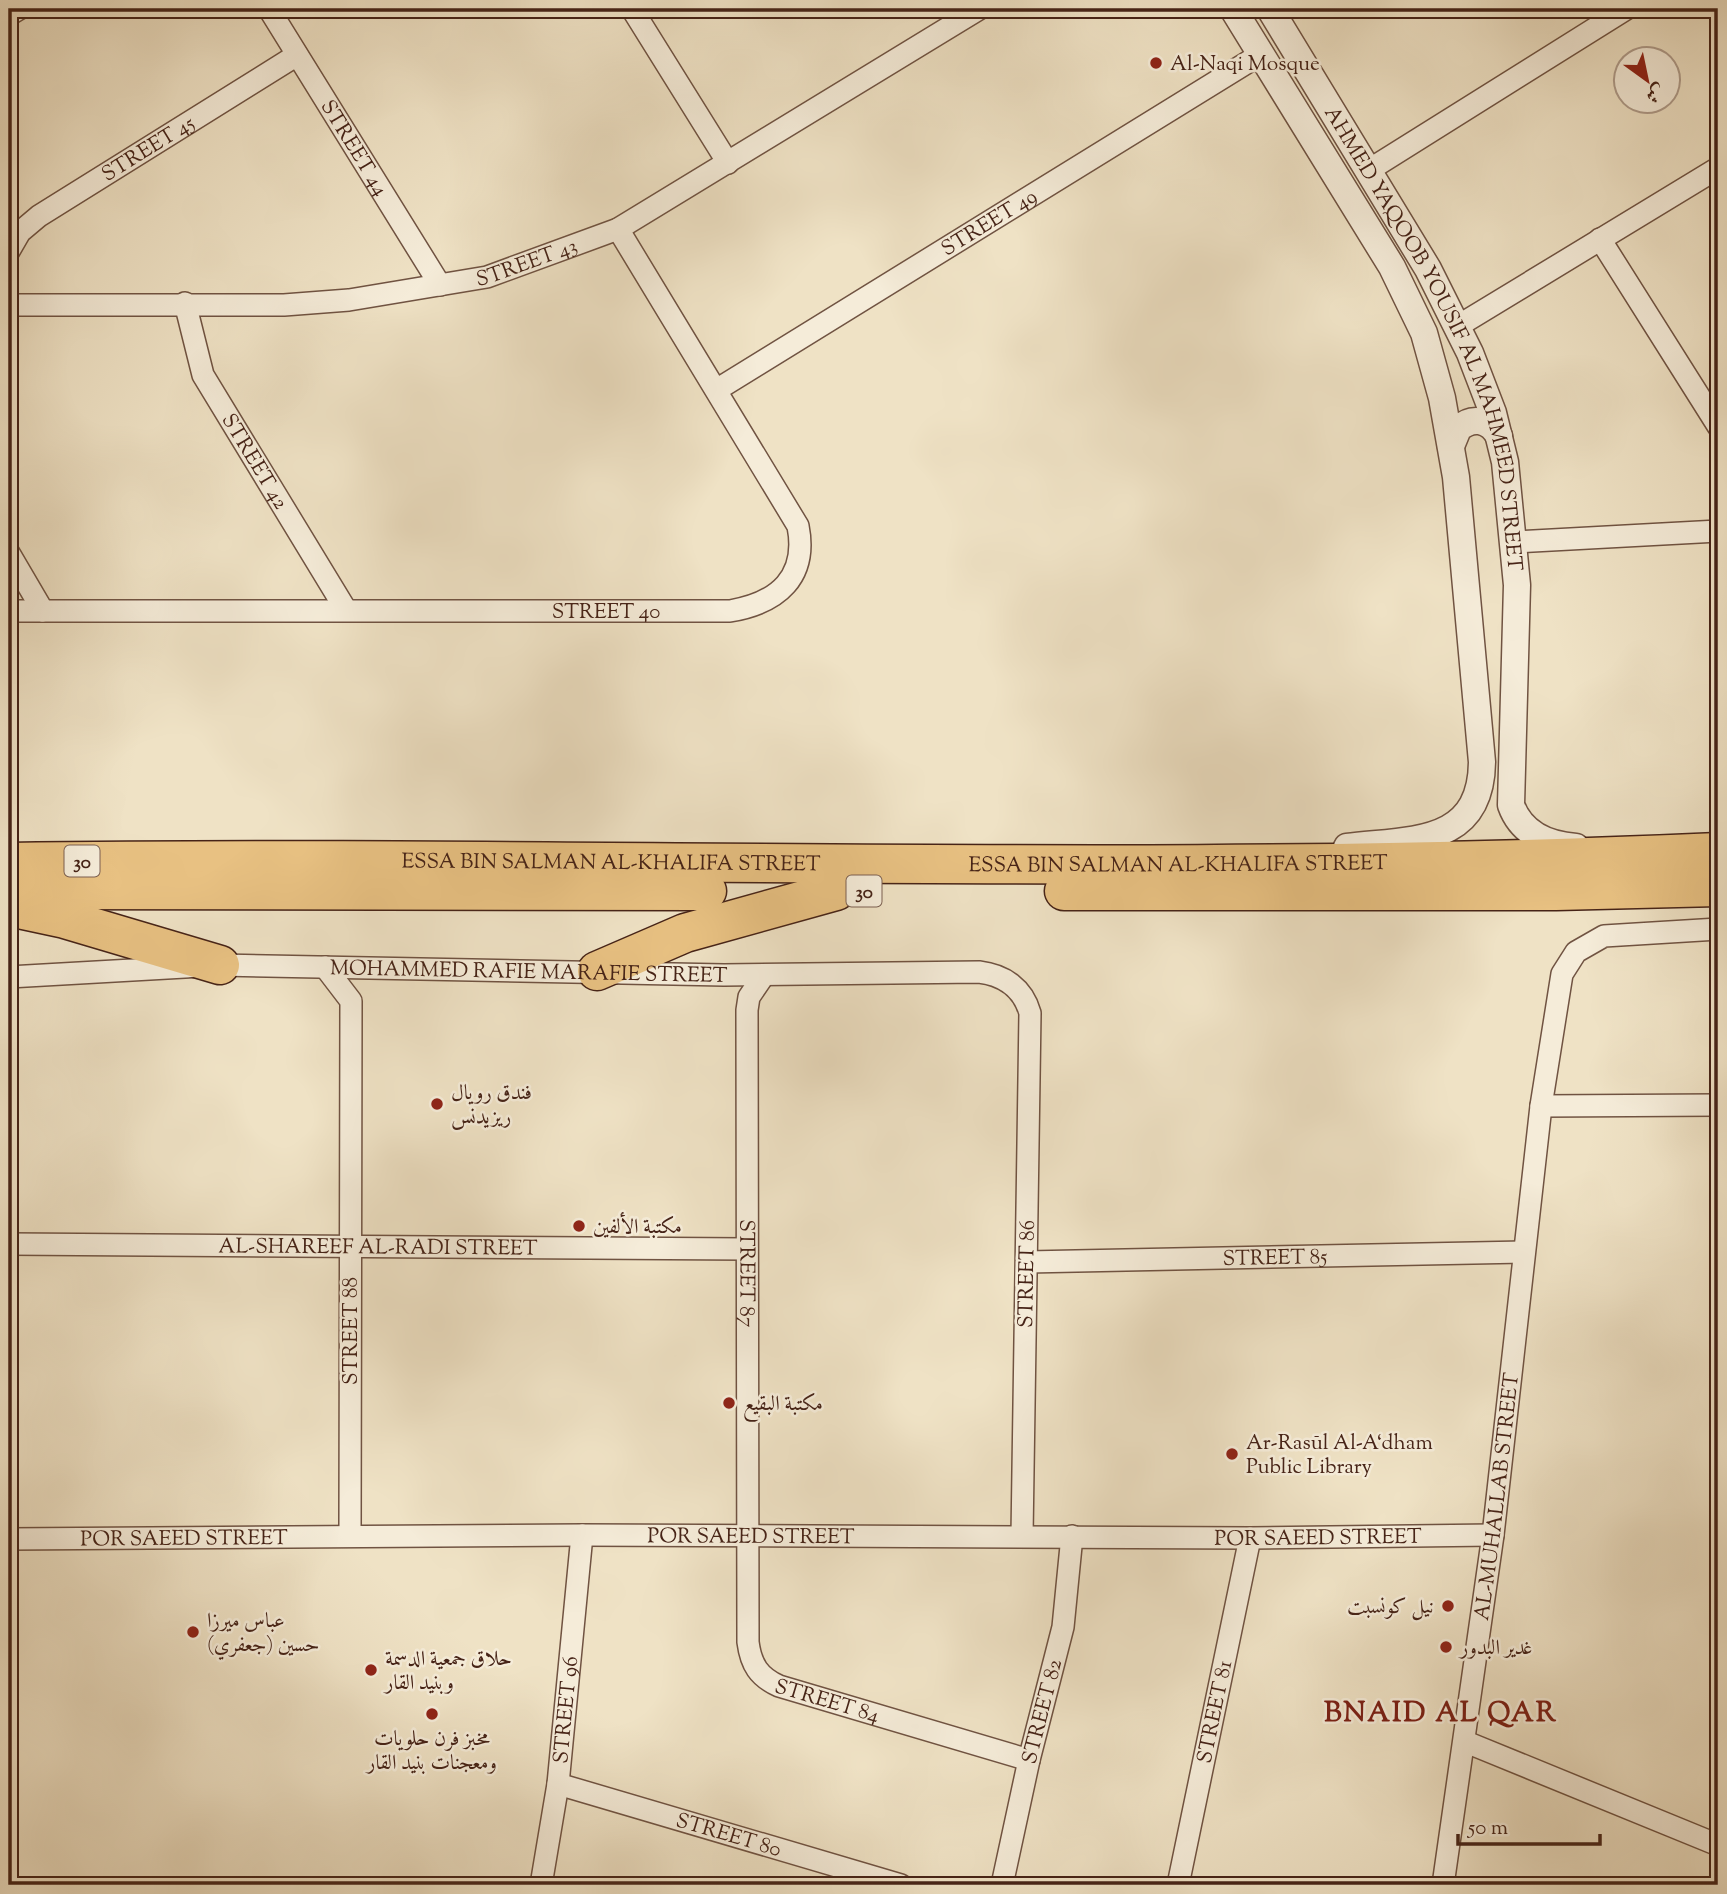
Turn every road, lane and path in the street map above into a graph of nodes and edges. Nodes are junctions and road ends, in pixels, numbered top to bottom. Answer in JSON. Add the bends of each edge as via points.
{"nodes":[{"id":1,"x":269,"y":9,"type":"edge"},
{"id":2,"x":632,"y":9,"type":"edge"},
{"id":3,"x":979,"y":9,"type":"edge"},
{"id":4,"x":1269,"y":9,"type":"edge"},
{"id":5,"x":1626,"y":9,"type":"edge"},
{"id":6,"x":1238,"y":17,"type":"edge"},
{"id":7,"x":1261,"y":54,"type":"junction"},
{"id":8,"x":297,"y":55,"type":"junction"},
{"id":9,"x":728,"y":163,"type":"junction"},
{"id":10,"x":1718,"y":168,"type":"edge"},
{"id":11,"x":1368,"y":170,"type":"junction"},
{"id":12,"x":618,"y":229,"type":"junction"},
{"id":13,"x":1600,"y":239,"type":"junction"},
{"id":14,"x":9,"y":251,"type":"edge"},
{"id":15,"x":440,"y":285,"type":"junction"},
{"id":16,"x":185,"y":303,"type":"junction"},
{"id":17,"x":9,"y":305,"type":"edge"},
{"id":18,"x":1458,"y":326,"type":"junction"},
{"id":19,"x":718,"y":389,"type":"junction"},
{"id":20,"x":1718,"y":426,"type":"edge"},
{"id":21,"x":1499,"y":436,"type":"junction"},
{"id":22,"x":1451,"y":446,"type":"junction"},
{"id":23,"x":1718,"y":531,"type":"edge"},
{"id":24,"x":1513,"y":542,"type":"junction"},
{"id":25,"x":9,"y":553,"type":"edge"},
{"id":26,"x":346,"y":610,"type":"junction"},
{"id":27,"x":9,"y":611,"type":"edge"},
{"id":28,"x":43,"y":611,"type":"junction"},
{"id":29,"x":1473,"y":645,"type":"junction"},
{"id":30,"x":1517,"y":646,"type":"junction"},
{"id":31,"x":1718,"y":852,"type":"edge"},
{"id":32,"x":1674,"y":854,"type":"junction"},
{"id":33,"x":9,"y":862,"type":"edge"},
{"id":34,"x":1206,"y":863,"type":"junction"},
{"id":35,"x":1718,"y":887,"type":"edge"},
{"id":36,"x":9,"y":890,"type":"edge"},
{"id":37,"x":836,"y":891,"type":"junction"},
{"id":38,"x":9,"y":907,"type":"edge"},
{"id":39,"x":1718,"y":929,"type":"edge"},
{"id":40,"x":220,"y":965,"type":"junction"},
{"id":41,"x":325,"y":967,"type":"junction"},
{"id":42,"x":377,"y":968,"type":"junction"},
{"id":43,"x":597,"y":971,"type":"junction"},
{"id":44,"x":724,"y":975,"type":"junction"},
{"id":45,"x":764,"y":975,"type":"junction"},
{"id":46,"x":9,"y":977,"type":"edge"},
{"id":47,"x":351,"y":1001,"type":"junction"},
{"id":48,"x":747,"y":1010,"type":"junction"},
{"id":49,"x":1030,"y":1013,"type":"joint"},
{"id":50,"x":1718,"y":1105,"type":"edge"},
{"id":51,"x":1541,"y":1106,"type":"junction"},
{"id":52,"x":9,"y":1244,"type":"edge"},
{"id":53,"x":351,"y":1247,"type":"junction"},
{"id":54,"x":747,"y":1249,"type":"junction"},
{"id":55,"x":1524,"y":1252,"type":"junction"},
{"id":56,"x":1027,"y":1262,"type":"junction"},
{"id":57,"x":582,"y":1535,"type":"junction"},
{"id":58,"x":1493,"y":1535,"type":"junction"},
{"id":59,"x":351,"y":1536,"type":"junction"},
{"id":60,"x":1022,"y":1536,"type":"junction"},
{"id":61,"x":1072,"y":1536,"type":"junction"},
{"id":62,"x":747,"y":1538,"type":"junction"},
{"id":63,"x":1251,"y":1538,"type":"junction"},
{"id":64,"x":9,"y":1539,"type":"edge"},
{"id":65,"x":1466,"y":1742,"type":"junction"},
{"id":66,"x":1029,"y":1760,"type":"junction"},
{"id":67,"x":558,"y":1784,"type":"junction"},
{"id":68,"x":1718,"y":1845,"type":"edge"},
{"id":69,"x":541,"y":1885,"type":"edge"},
{"id":70,"x":901,"y":1885,"type":"edge"},
{"id":71,"x":1002,"y":1885,"type":"edge"},
{"id":72,"x":1178,"y":1885,"type":"edge"},
{"id":73,"x":1443,"y":1885,"type":"edge"}],
"edges":[{"from":1,"to":8,"type":"street","name":"STREET 44"},
{"from":2,"to":9,"type":"street"},
{"from":3,"to":9,"type":"street","name":"STREET 43"},
{"from":4,"to":6,"type":"street"},
{"from":4,"to":11,"type":"street","name":"AHMED YAQOOB YOUSIF AL MAHMEED STREET"},
{"from":5,"to":11,"type":"street"},
{"from":6,"to":7,"type":"street","name":"AHMED YAQOOB YOUSIF AL MAHMEED STREET"},
{"from":7,"to":19,"type":"street","name":"STREET 49"},
{"from":7,"to":22,"type":"street","name":"AHMED YAQOOB YOUSIF AL MAHMEED STREET","via":[[1405,290],[1432,359]]},
{"from":8,"to":14,"type":"street","name":"STREET 45","via":[[39,216],[20,232]]},
{"from":8,"to":15,"type":"street","name":"STREET 44"},
{"from":9,"to":12,"type":"street","name":"STREET 43"},
{"from":10,"to":13,"type":"street"},
{"from":11,"to":18,"type":"street","name":"AHMED YAQOOB YOUSIF AL MAHMEED STREET"},
{"from":12,"to":15,"type":"street","name":"STREET 43","via":[[487,277]]},
{"from":12,"to":19,"type":"street","name":"STREET 40"},
{"from":13,"to":18,"type":"street"},
{"from":13,"to":20,"type":"street"},
{"from":15,"to":16,"type":"street","name":"STREET 43","via":[[284,305]]},
{"from":16,"to":17,"type":"street","name":"STREET 43"},
{"from":16,"to":26,"type":"street","name":"STREET 42","via":[[203,375]]},
{"from":18,"to":21,"type":"street","name":"AHMED YAQOOB YOUSIF AL MAHMEED STREET"},
{"from":19,"to":26,"type":"street","name":"STREET 40","via":[[799,526],[799,565],[789,583],[774,595],[730,611]]},
{"from":21,"to":22,"type":"street","via":[[1487,423],[1474,421],[1458,429]]},
{"from":21,"to":24,"type":"street","name":"AHMED YAQOOB YOUSIF AL MAHMEED STREET"},
{"from":22,"to":29,"type":"street","name":"AHMED YAQOOB YOUSIF AL MAHMEED STREET"},
{"from":23,"to":24,"type":"street"},
{"from":24,"to":30,"type":"street","name":"AHMED YAQOOB YOUSIF AL MAHMEED STREET"},
{"from":25,"to":28,"type":"street"},
{"from":26,"to":28,"type":"street","name":"STREET 40"},
{"from":27,"to":28,"type":"street","name":"STREET 40"},
{"from":29,"to":30,"type":"street","via":[[1493,660],[1506,658]]},
{"from":29,"to":34,"type":"street","name":"AHMED YAQOOB YOUSIF AL MAHMEED STREET","via":[[1482,772],[1476,800],[1464,820],[1420,838]]},
{"from":30,"to":32,"type":"street","name":"AHMED YAQOOB YOUSIF AL MAHMEED STREET","via":[[1510,796],[1517,818],[1529,832],[1557,844]]},
{"from":31,"to":32,"type":"highway","name":"ESSA BIN SALMAN AL-KHALIFA STREET","number":"30"},
{"from":32,"to":34,"type":"highway","name":"ESSA BIN SALMAN AL-KHALIFA STREET","number":"30"},
{"from":33,"to":34,"type":"highway","name":"ESSA BIN SALMAN AL-KHALIFA STREET","number":"30"},
{"from":35,"to":37,"type":"highway","name":"ESSA BIN SALMAN AL-KHALIFA STREET","number":"30"},
{"from":36,"to":37,"type":"highway","name":"ESSA BIN SALMAN AL-KHALIFA STREET","number":"30"},
{"from":37,"to":43,"type":"highway","via":[[685,933]]},
{"from":38,"to":40,"type":"highway"},
{"from":39,"to":51,"type":"street","name":"AL-MUHALLAB STREET","via":[[1611,935],[1576,952],[1562,974]]},
{"from":40,"to":41,"type":"street","name":"MOHAMMED RAFIE MARAFIE STREET"},
{"from":40,"to":46,"type":"street","name":"MOHAMMED RAFIE MARAFIE STREET"},
{"from":41,"to":42,"type":"street","name":"MOHAMMED RAFIE MARAFIE STREET"},
{"from":41,"to":47,"type":"street"},
{"from":42,"to":43,"type":"street","name":"MOHAMMED RAFIE MARAFIE STREET"},
{"from":42,"to":47,"type":"street"},
{"from":43,"to":44,"type":"street","name":"MOHAMMED RAFIE MARAFIE STREET"},
{"from":44,"to":45,"type":"street","name":"MOHAMMED RAFIE MARAFIE STREET"},
{"from":44,"to":48,"type":"street"},
{"from":45,"to":48,"type":"street","name":"STREET 87","via":[[749,997]]},
{"from":45,"to":49,"type":"street","name":"MOHAMMED RAFIE MARAFIE STREET","via":[[990,973],[1014,986]]},
{"from":47,"to":53,"type":"street","name":"STREET 88"},
{"from":48,"to":54,"type":"street","name":"STREET 87"},
{"from":49,"to":56,"type":"street","name":"STREET 86"},
{"from":50,"to":51,"type":"street"},
{"from":51,"to":55,"type":"street","name":"AL-MUHALLAB STREET"},
{"from":52,"to":53,"type":"street","name":"AL-SHAREEF AL-RADI STREET"},
{"from":53,"to":54,"type":"street","name":"AL-SHAREEF AL-RADI STREET"},
{"from":53,"to":59,"type":"street","name":"STREET 88"},
{"from":54,"to":62,"type":"street","name":"STREET 87"},
{"from":55,"to":56,"type":"street","name":"STREET 85"},
{"from":55,"to":58,"type":"street","name":"AL-MUHALLAB STREET"},
{"from":56,"to":60,"type":"street","name":"STREET 86"},
{"from":57,"to":59,"type":"street","name":"POR SAEED STREET"},
{"from":57,"to":62,"type":"street","name":"POR SAEED STREET"},
{"from":57,"to":67,"type":"street","name":"STREET 96"},
{"from":58,"to":63,"type":"street","name":"POR SAEED STREET"},
{"from":58,"to":65,"type":"street","name":"AL-MUHALLAB STREET"},
{"from":59,"to":64,"type":"street","name":"POR SAEED STREET"},
{"from":60,"to":61,"type":"street","name":"POR SAEED STREET"},
{"from":60,"to":62,"type":"street","name":"POR SAEED STREET"},
{"from":61,"to":63,"type":"street","name":"POR SAEED STREET"},
{"from":61,"to":66,"type":"street","name":"STREET 82","via":[[1063,1627]]},
{"from":62,"to":66,"type":"street","name":"STREET 84","via":[[748,1642],[751,1660],[764,1678]]},
{"from":63,"to":72,"type":"street","name":"STREET 81"},
{"from":65,"to":68,"type":"street"},
{"from":65,"to":73,"type":"street","name":"AL-MUHALLAB STREET"},
{"from":66,"to":71,"type":"street","name":"STREET 82"},
{"from":67,"to":69,"type":"street","name":"STREET 96"},
{"from":67,"to":70,"type":"street","name":"STREET 80"}]}
